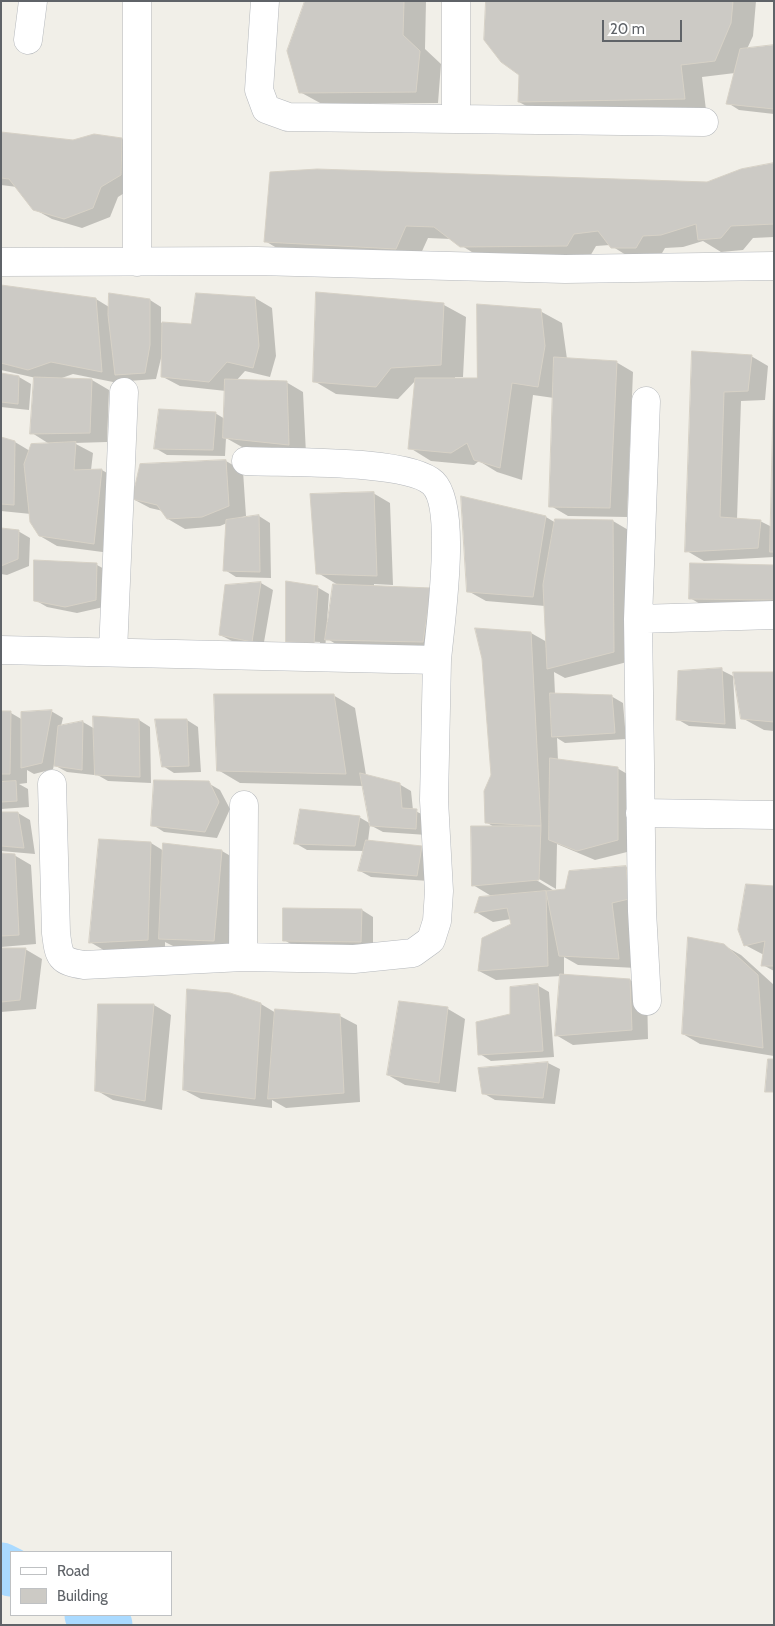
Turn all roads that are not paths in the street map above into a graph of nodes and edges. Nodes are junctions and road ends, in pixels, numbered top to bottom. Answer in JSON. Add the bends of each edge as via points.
{"nodes":[{"id":1,"x":33,"y":1,"type":"edge"},
{"id":2,"x":137,"y":1,"type":"edge"},
{"id":3,"x":265,"y":1,"type":"edge"},
{"id":4,"x":456,"y":1,"type":"edge"},
{"id":5,"x":28,"y":40,"type":"dead end"},
{"id":6,"x":456,"y":118,"type":"junction"},
{"id":7,"x":704,"y":122,"type":"dead end"},
{"id":8,"x":1,"y":262,"type":"edge"},
{"id":9,"x":136,"y":262,"type":"junction"},
{"id":10,"x":774,"y":266,"type":"edge"},
{"id":11,"x":124,"y":392,"type":"dead end"},
{"id":12,"x":646,"y":401,"type":"dead end"},
{"id":13,"x":246,"y":462,"type":"dead end"},
{"id":14,"x":774,"y":615,"type":"edge"},
{"id":15,"x":638,"y":619,"type":"junction"},
{"id":16,"x":1,"y":650,"type":"edge"},
{"id":17,"x":113,"y":652,"type":"junction"},
{"id":18,"x":437,"y":660,"type":"junction"},
{"id":19,"x":52,"y":784,"type":"dead end"},
{"id":20,"x":244,"y":805,"type":"dead end"},
{"id":21,"x":640,"y":813,"type":"junction"},
{"id":22,"x":774,"y":815,"type":"edge"},
{"id":23,"x":243,"y":957,"type":"junction"},
{"id":24,"x":646,"y":1001,"type":"dead end"}],
"edges":[{"from":1,"to":5,"type":"street"},
{"from":2,"to":9,"type":"street"},
{"from":3,"to":6,"type":"street","via":[[259,90],[266,109],[288,117]]},
{"from":4,"to":6,"type":"street"},
{"from":6,"to":7,"type":"street"},
{"from":8,"to":9,"type":"street"},
{"from":9,"to":10,"type":"street","via":[[266,261],[565,269]]},
{"from":11,"to":17,"type":"street"},
{"from":12,"to":15,"type":"street"},
{"from":13,"to":18,"type":"street","via":[[370,465],[406,471],[433,483],[443,500],[446,523]]},
{"from":14,"to":15,"type":"street"},
{"from":15,"to":21,"type":"street"},
{"from":16,"to":17,"type":"street"},
{"from":17,"to":18,"type":"street"},
{"from":18,"to":23,"type":"street","via":[[434,800],[439,891],[432,940],[413,953],[395,956],[354,959]]},
{"from":19,"to":23,"type":"street","via":[[56,933],[58,953],[66,962],[84,965]]},
{"from":20,"to":23,"type":"street"},
{"from":21,"to":22,"type":"street"},
{"from":21,"to":24,"type":"street"}]}
